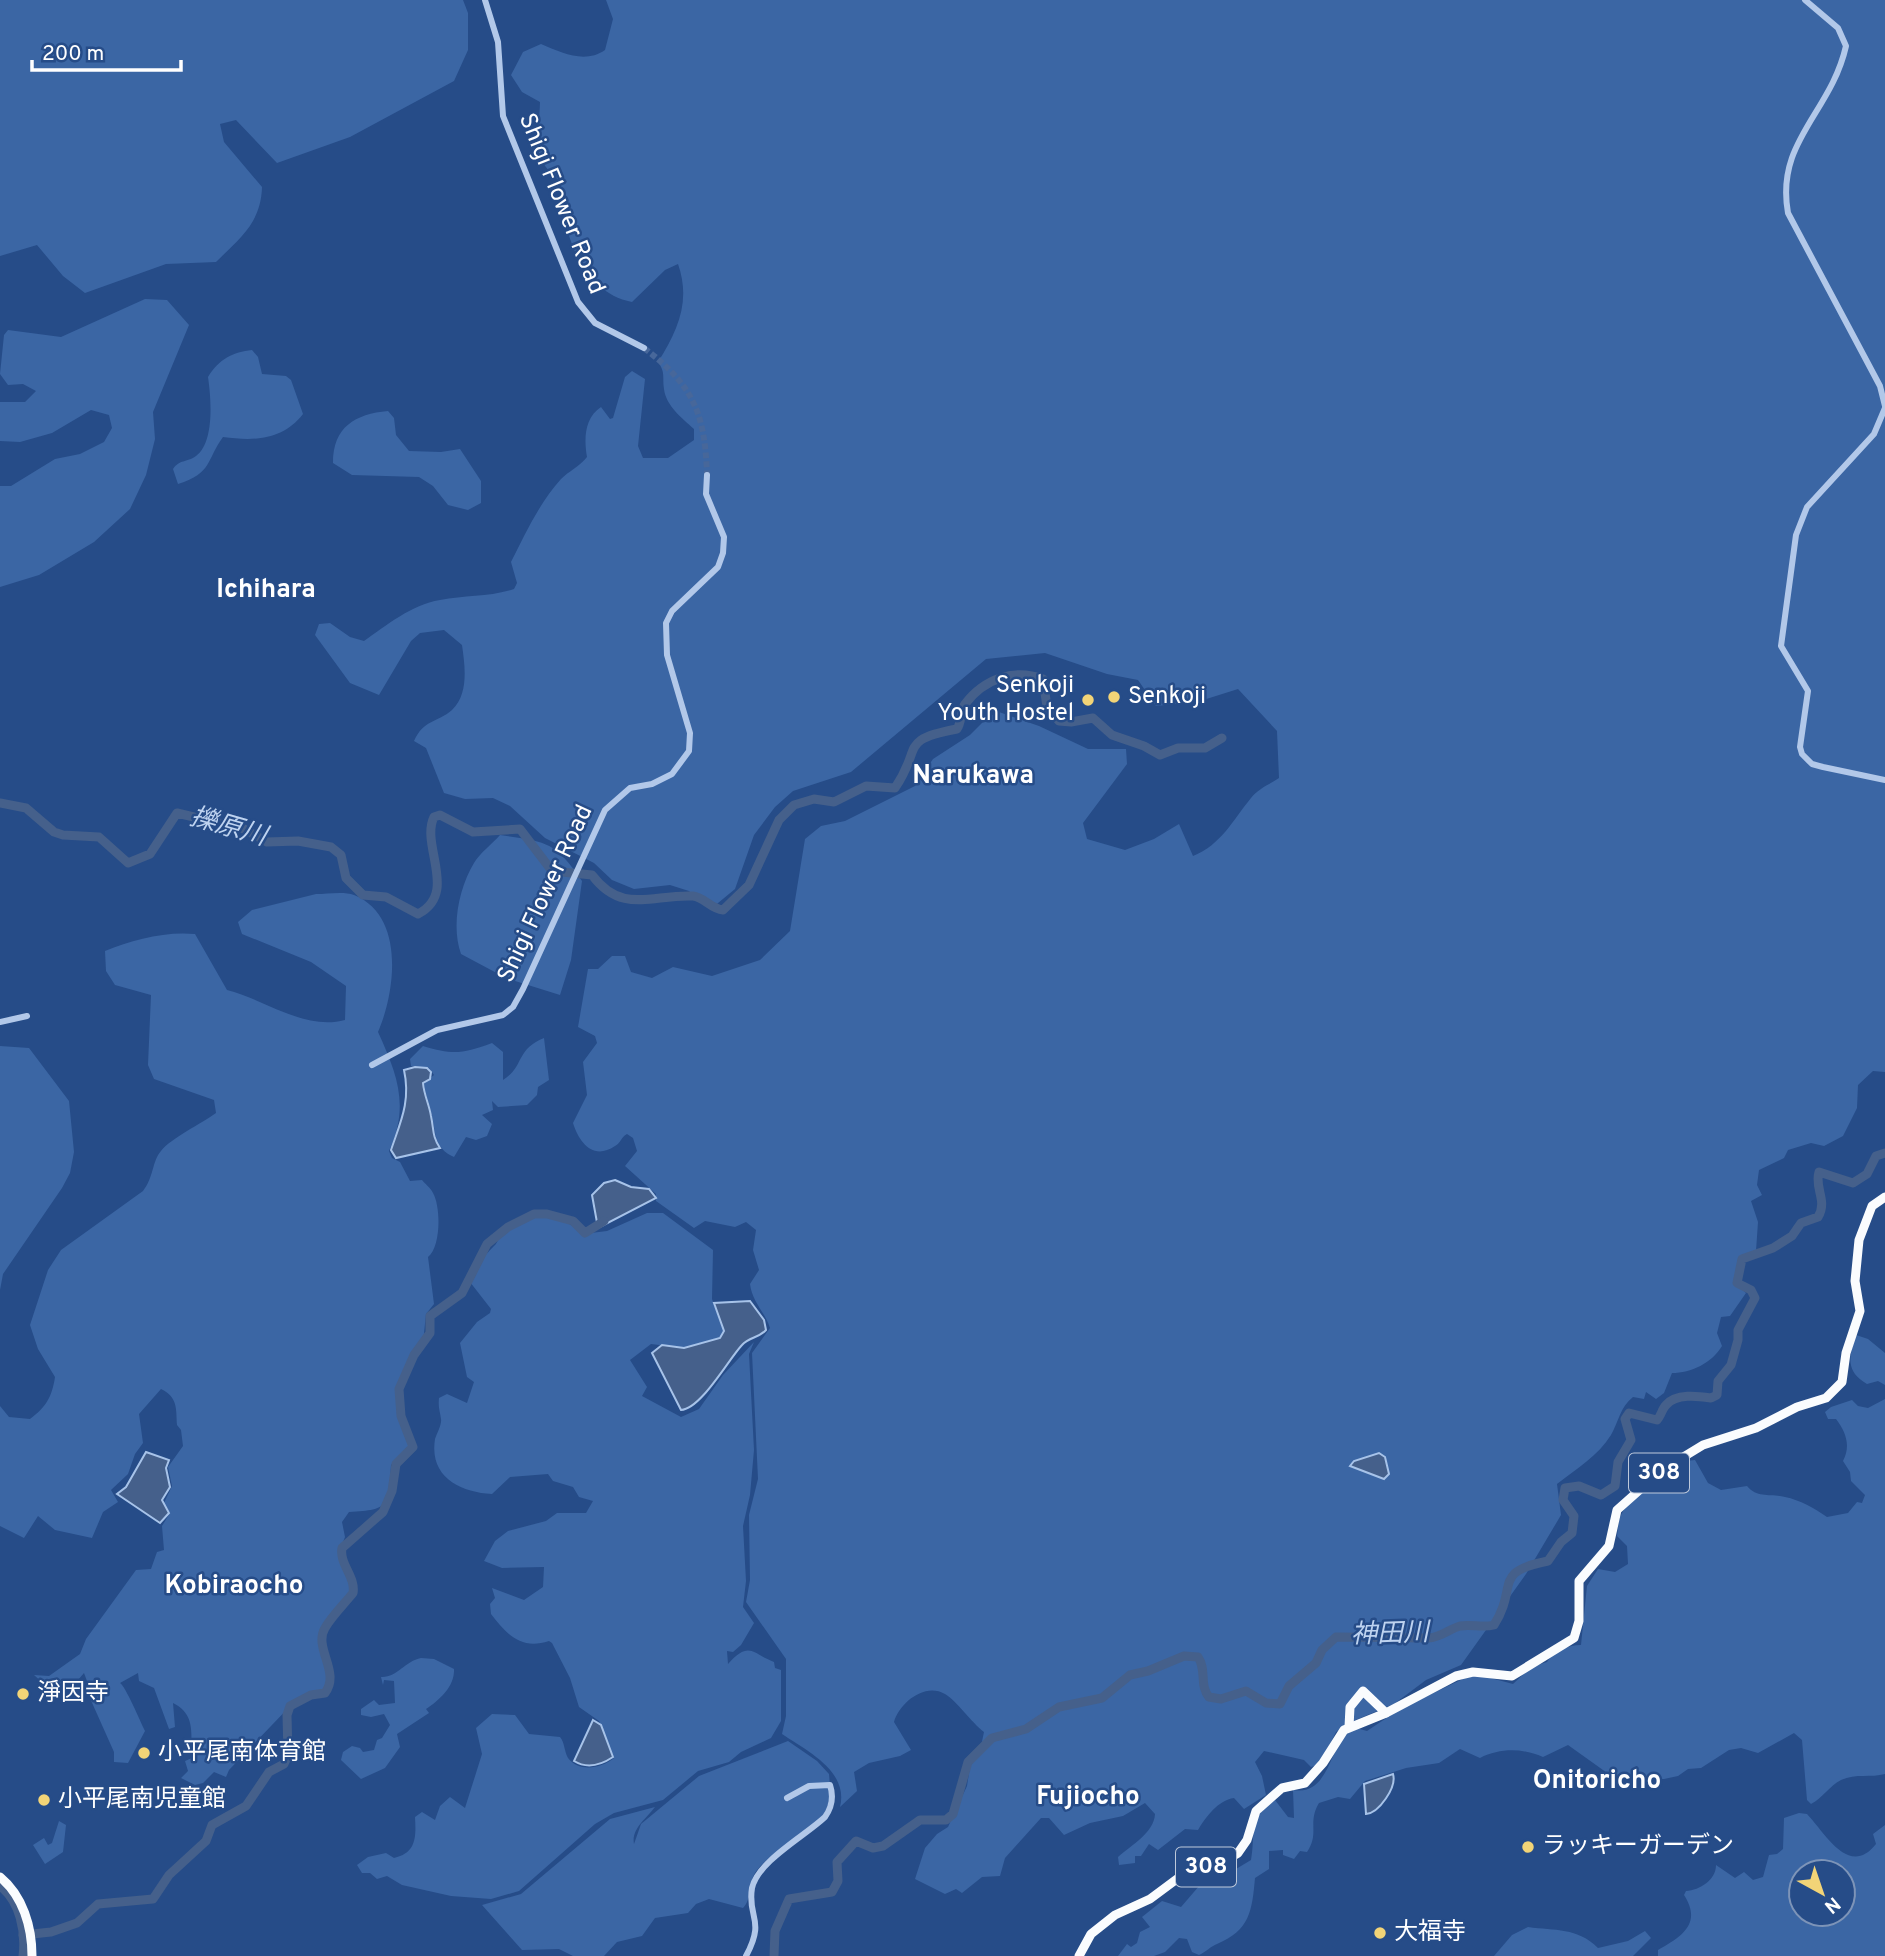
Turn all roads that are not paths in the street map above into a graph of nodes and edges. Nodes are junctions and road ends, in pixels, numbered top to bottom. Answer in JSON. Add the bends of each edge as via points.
{"nodes":[{"id":1,"x":485,"y":0,"type":"edge"},
{"id":2,"x":1805,"y":0,"type":"edge"},
{"id":3,"x":644,"y":348,"type":"tunnel mouth"},
{"id":4,"x":1885,"y":407,"type":"edge"},
{"id":5,"x":707,"y":475,"type":"tunnel mouth"},
{"id":6,"x":1885,"y":780,"type":"edge"},
{"id":7,"x":27,"y":1016,"type":"dead end"},
{"id":8,"x":0,"y":1022,"type":"edge"},
{"id":9,"x":372,"y":1065,"type":"dead end"},
{"id":10,"x":1885,"y":1197,"type":"edge"},
{"id":11,"x":1386,"y":1713,"type":"junction"},
{"id":12,"x":1349,"y":1727,"type":"junction"},
{"id":13,"x":787,"y":1798,"type":"dead end"},
{"id":14,"x":0,"y":1877,"type":"edge"},
{"id":15,"x":32,"y":1956,"type":"edge"},
{"id":16,"x":746,"y":1956,"type":"edge"},
{"id":17,"x":1079,"y":1956,"type":"edge"}],
"edges":[{"from":1,"to":3,"type":"street","name":"Shigi Flower Road","via":[[498,42],[503,116],[578,302],[595,323]]},
{"from":2,"to":4,"type":"street","via":[[1838,28],[1846,46],[1830,94],[1789,161],[1784,191],[1788,213],[1880,386]]},
{"from":4,"to":6,"type":"street","via":[[1874,433],[1801,519],[1781,646],[1810,699],[1800,747],[1806,759]]},
{"from":5,"to":9,"type":"street","name":"Shigi Flower Road","via":[[706,494],[724,537],[723,553],[718,567],[672,611],[666,624],[667,655],[690,733],[689,751],[680,767],[664,780],[630,788],[605,810],[509,1012],[438,1030]]},
{"from":7,"to":8,"type":"street"},
{"from":10,"to":11,"type":"highway","number":"308","via":[[1872,1206],[1859,1240],[1855,1281],[1860,1316],[1846,1353],[1845,1377],[1835,1391],[1756,1428],[1703,1445],[1626,1499],[1614,1517],[1605,1552],[1579,1581],[1574,1638],[1511,1676],[1465,1673]]},
{"from":11,"to":12,"type":"highway","number":"308"},
{"from":11,"to":12,"type":"highway","number":"308","via":[[1363,1691],[1350,1707]]},
{"from":12,"to":17,"type":"highway","number":"308","via":[[1305,1783],[1282,1788],[1256,1811],[1238,1853],[1221,1863],[1185,1872],[1150,1899],[1115,1915],[1091,1934]]},
{"from":13,"to":16,"type":"street","via":[[814,1785],[830,1785],[832,1793],[825,1817],[758,1873],[752,1891],[757,1931]]},
{"from":14,"to":15,"type":"highway","via":[[16,1894],[31,1933]]}]}
